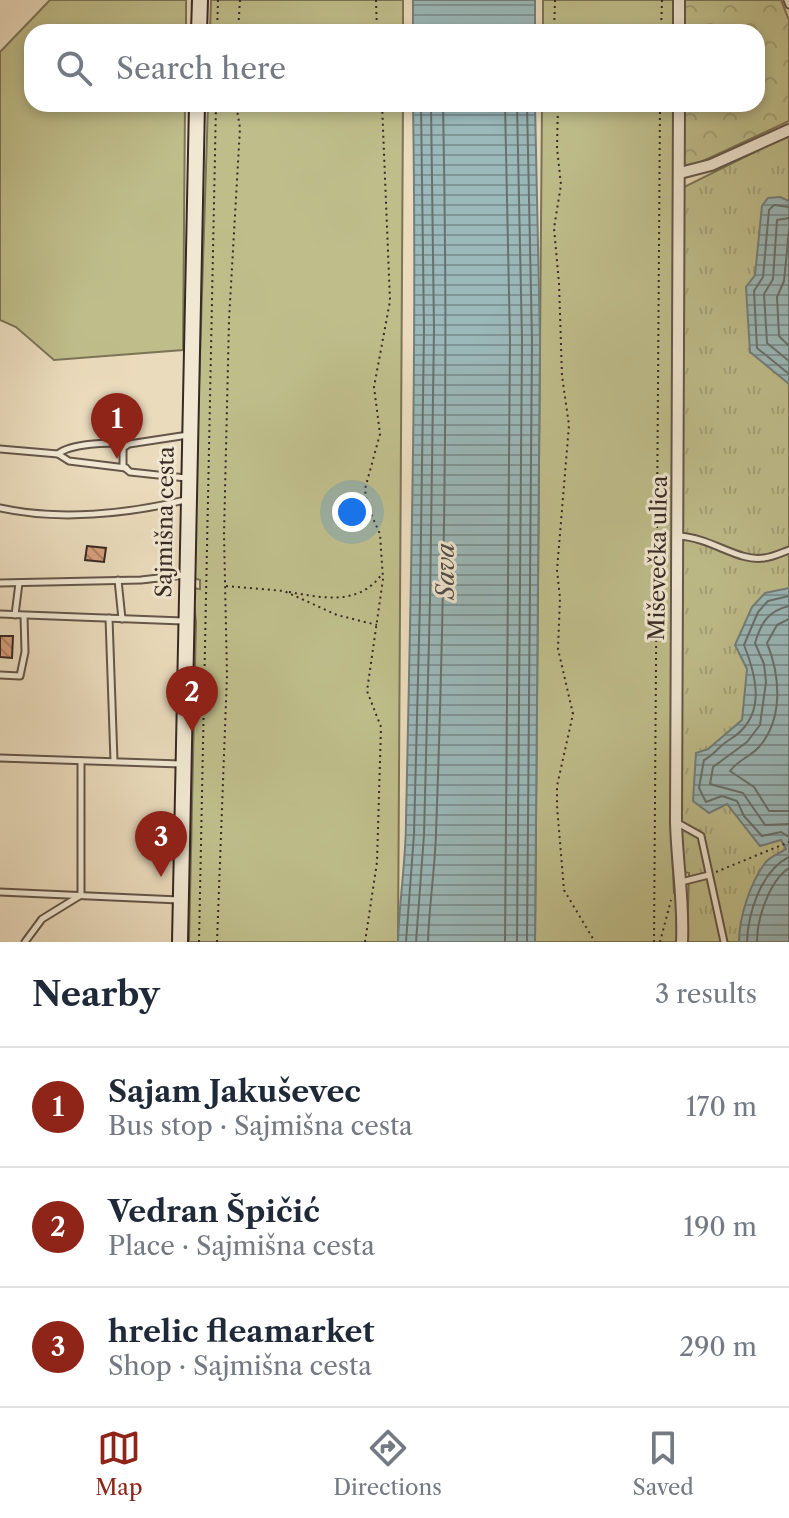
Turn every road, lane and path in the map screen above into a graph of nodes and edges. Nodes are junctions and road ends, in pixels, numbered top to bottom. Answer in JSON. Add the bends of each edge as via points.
{"nodes":[{"id":1,"x":200,"y":0,"type":"edge"},
{"id":2,"x":218,"y":0,"type":"edge"},
{"id":3,"x":240,"y":0,"type":"edge"},
{"id":4,"x":376,"y":0,"type":"edge"},
{"id":5,"x":555,"y":0,"type":"edge"},
{"id":6,"x":662,"y":0,"type":"edge"},
{"id":7,"x":679,"y":0,"type":"edge"},
{"id":8,"x":199,"y":24,"type":"edge"},
{"id":9,"x":217,"y":24,"type":"edge"},
{"id":10,"x":238,"y":24,"type":"edge"},
{"id":11,"x":377,"y":24,"type":"edge"},
{"id":12,"x":554,"y":24,"type":"edge"},
{"id":13,"x":661,"y":24,"type":"edge"},
{"id":14,"x":679,"y":24,"type":"edge"},
{"id":15,"x":197,"y":112,"type":"edge"},
{"id":16,"x":216,"y":112,"type":"edge"},
{"id":17,"x":237,"y":112,"type":"edge"},
{"id":18,"x":382,"y":112,"type":"edge"},
{"id":19,"x":558,"y":112,"type":"edge"},
{"id":20,"x":660,"y":112,"type":"edge"},
{"id":21,"x":679,"y":112,"type":"edge"},
{"id":22,"x":789,"y":130,"type":"edge"},
{"id":23,"x":680,"y":173,"type":"junction"},
{"id":24,"x":189,"y":435,"type":"junction"},
{"id":25,"x":126,"y":445,"type":"junction"},
{"id":26,"x":0,"y":449,"type":"edge"},
{"id":27,"x":58,"y":454,"type":"junction"},
{"id":28,"x":126,"y":468,"type":"junction"},
{"id":29,"x":188,"y":478,"type":"junction"},
{"id":30,"x":187,"y":499,"type":"junction"},
{"id":31,"x":0,"y":508,"type":"edge"},
{"id":32,"x":679,"y":536,"type":"junction"},
{"id":33,"x":789,"y":550,"type":"edge"},
{"id":34,"x":383,"y":573,"type":"junction"},
{"id":35,"x":185,"y":575,"type":"junction"},
{"id":36,"x":118,"y":580,"type":"junction"},
{"id":37,"x":0,"y":583,"type":"edge"},
{"id":38,"x":19,"y":583,"type":"junction"},
{"id":39,"x":225,"y":586,"type":"junction"},
{"id":40,"x":284,"y":591,"type":"junction"},
{"id":41,"x":0,"y":614,"type":"edge"},
{"id":42,"x":15,"y":615,"type":"junction"},
{"id":43,"x":24,"y":616,"type":"junction"},
{"id":44,"x":109,"y":618,"type":"junction"},
{"id":45,"x":122,"y":619,"type":"junction"},
{"id":46,"x":185,"y":621,"type":"junction"},
{"id":47,"x":378,"y":626,"type":"junction"},
{"id":48,"x":0,"y":675,"type":"edge"},
{"id":49,"x":0,"y":758,"type":"edge"},
{"id":50,"x":81,"y":761,"type":"junction"},
{"id":51,"x":114,"y":762,"type":"junction"},
{"id":52,"x":182,"y":764,"type":"junction"},
{"id":53,"x":676,"y":822,"type":"junction"},
{"id":54,"x":789,"y":842,"type":"edge"},
{"id":55,"x":709,"y":875,"type":"junction"},
{"id":56,"x":681,"y":882,"type":"junction"},
{"id":57,"x":0,"y":892,"type":"edge"},
{"id":58,"x":81,"y":895,"type":"junction"},
{"id":59,"x":180,"y":900,"type":"junction"},
{"id":60,"x":25,"y":942,"type":"edge"},
{"id":61,"x":180,"y":942,"type":"edge"},
{"id":62,"x":199,"y":942,"type":"edge"},
{"id":63,"x":217,"y":942,"type":"edge"},
{"id":64,"x":365,"y":942,"type":"edge"},
{"id":65,"x":595,"y":942,"type":"edge"},
{"id":66,"x":654,"y":942,"type":"edge"},
{"id":67,"x":660,"y":942,"type":"edge"},
{"id":68,"x":682,"y":942,"type":"edge"},
{"id":69,"x":724,"y":942,"type":"edge"}],
"edges":[{"from":1,"to":8,"type":"street"},
{"from":2,"to":9,"type":"path"},
{"from":3,"to":10,"type":"path"},
{"from":4,"to":11,"type":"path"},
{"from":5,"to":12,"type":"path"},
{"from":6,"to":13,"type":"path"},
{"from":7,"to":14,"type":"street"},
{"from":15,"to":24,"type":"street","name":"Sajmišna cesta"},
{"from":16,"to":62,"type":"path"},
{"from":17,"to":39,"type":"path"},
{"from":18,"to":34,"type":"path","via":[[390,301],[374,387],[380,434],[365,489],[380,534]]},
{"from":19,"to":65,"type":"path","via":[[561,185],[554,228],[569,425],[557,570],[558,649],[573,714],[557,786],[557,820],[564,890]]},
{"from":20,"to":66,"type":"path"},
{"from":21,"to":23,"type":"street","name":"Miševečka ulica"},
{"from":22,"to":23,"type":"street"},
{"from":23,"to":32,"type":"street","name":"Miševečka ulica"},
{"from":24,"to":25,"type":"lane"},
{"from":24,"to":29,"type":"street","name":"Sajmišna cesta"},
{"from":25,"to":27,"type":"lane"},
{"from":25,"to":28,"type":"lane"},
{"from":26,"to":27,"type":"lane"},
{"from":27,"to":28,"type":"lane","via":[[69,461]]},
{"from":28,"to":29,"type":"lane"},
{"from":29,"to":30,"type":"street","name":"Sajmišna cesta"},
{"from":30,"to":31,"type":"lane","via":[[118,511],[36,515]]},
{"from":30,"to":35,"type":"street","name":"Sajmišna cesta"},
{"from":32,"to":33,"type":"lane","via":[[701,537],[749,558]]},
{"from":32,"to":53,"type":"street","name":"Miševečka ulica"},
{"from":34,"to":40,"type":"path","via":[[365,591],[350,596],[329,599]]},
{"from":34,"to":47,"type":"path"},
{"from":35,"to":36,"type":"lane"},
{"from":35,"to":46,"type":"street","name":"Sajmišna cesta"},
{"from":36,"to":38,"type":"lane"},
{"from":36,"to":45,"type":"lane"},
{"from":37,"to":38,"type":"lane"},
{"from":38,"to":42,"type":"lane"},
{"from":39,"to":40,"type":"path"},
{"from":39,"to":63,"type":"path"},
{"from":40,"to":47,"type":"path"},
{"from":41,"to":42,"type":"lane"},
{"from":42,"to":43,"type":"lane"},
{"from":43,"to":44,"type":"lane"},
{"from":43,"to":48,"type":"lane","via":[[20,676]]},
{"from":44,"to":45,"type":"lane"},
{"from":44,"to":51,"type":"lane"},
{"from":45,"to":46,"type":"lane"},
{"from":46,"to":52,"type":"street","name":"Sajmišna cesta"},
{"from":47,"to":64,"type":"path","via":[[367,691],[381,727],[377,862]]},
{"from":49,"to":50,"type":"lane"},
{"from":50,"to":51,"type":"lane"},
{"from":50,"to":58,"type":"lane"},
{"from":51,"to":52,"type":"lane"},
{"from":52,"to":59,"type":"street","name":"Sajmišna cesta"},
{"from":53,"to":55,"type":"lane","via":[[701,836]]},
{"from":53,"to":56,"type":"street","name":"Miševečka ulica"},
{"from":54,"to":55,"type":"path"},
{"from":55,"to":56,"type":"lane"},
{"from":55,"to":69,"type":"lane"},
{"from":56,"to":67,"type":"path","via":[[669,904]]},
{"from":56,"to":68,"type":"street","name":"Miševečka ulica"},
{"from":57,"to":58,"type":"lane"},
{"from":58,"to":59,"type":"lane"},
{"from":58,"to":60,"type":"lane","via":[[42,919]]},
{"from":59,"to":61,"type":"street","name":"Sajmišna cesta"}]}
